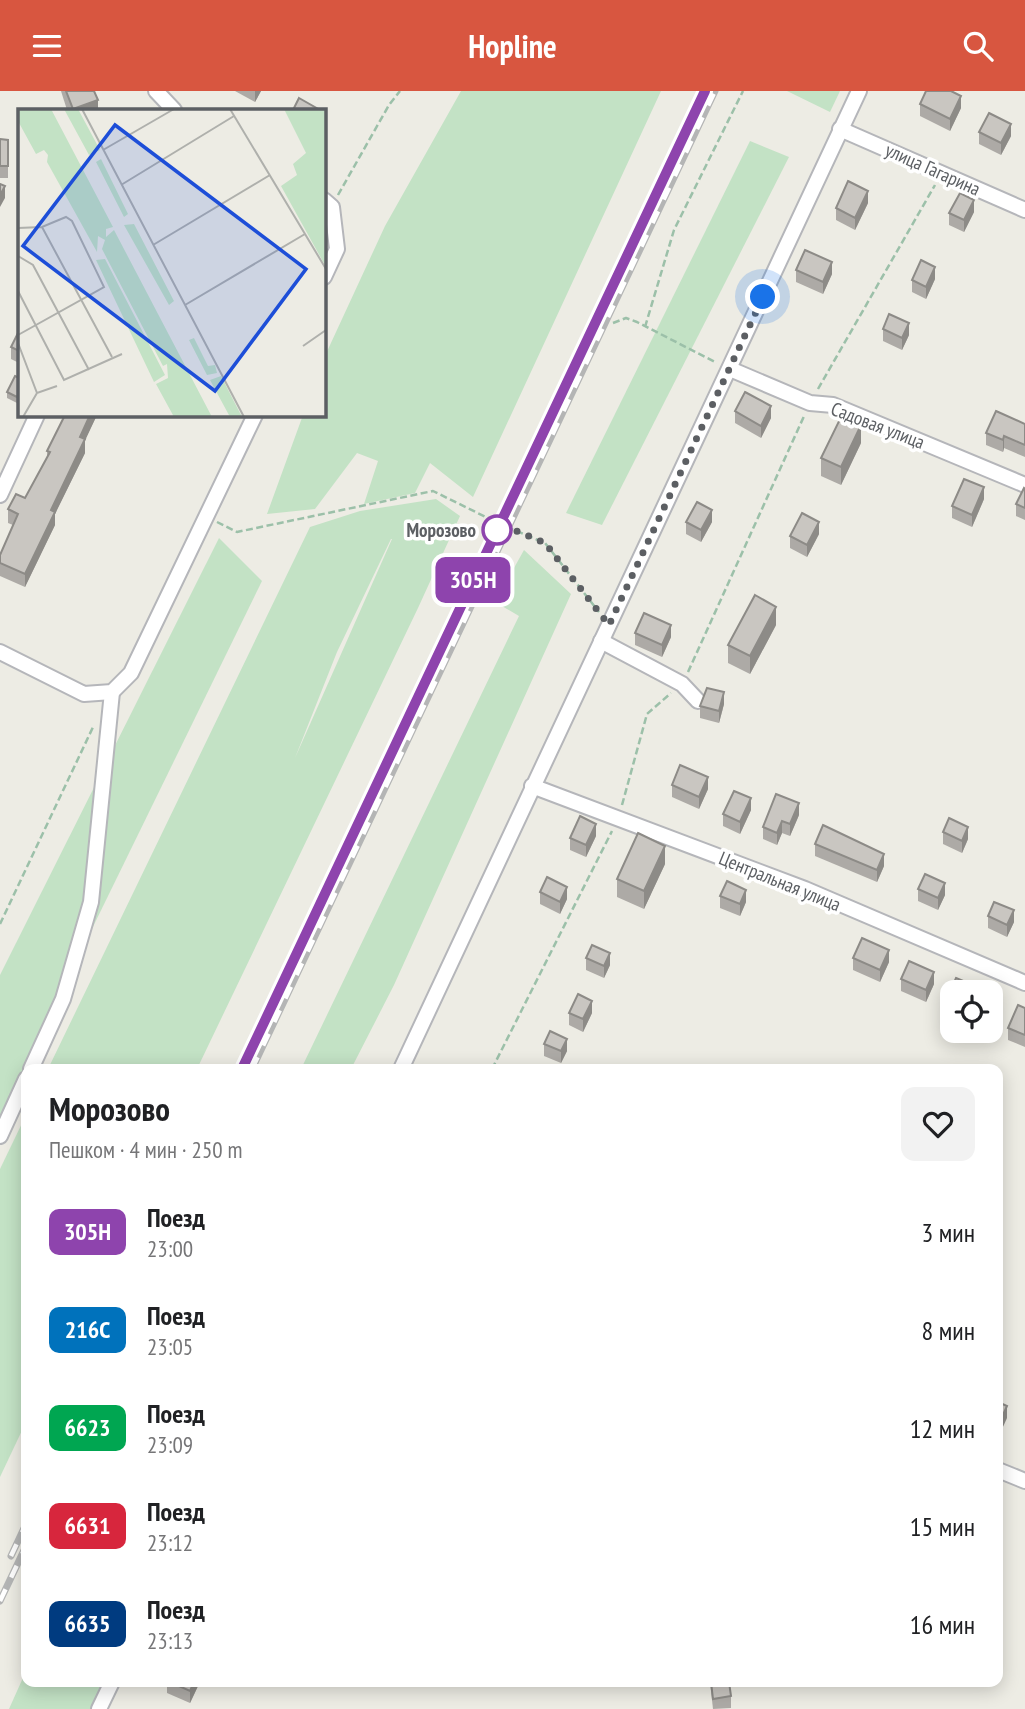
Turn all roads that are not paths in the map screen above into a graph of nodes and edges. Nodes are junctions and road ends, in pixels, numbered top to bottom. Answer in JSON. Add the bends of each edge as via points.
{"nodes":[{"id":1,"x":156,"y":91,"type":"edge"},
{"id":2,"x":859,"y":91,"type":"edge"},
{"id":3,"x":173,"y":109,"type":"edge"},
{"id":4,"x":840,"y":129,"type":"junction"},
{"id":5,"x":328,"y":203,"type":"edge"},
{"id":6,"x":1025,"y":210,"type":"edge"},
{"id":7,"x":326,"y":273,"type":"edge"},
{"id":8,"x":730,"y":369,"type":"junction"},
{"id":9,"x":36,"y":417,"type":"edge"},
{"id":10,"x":254,"y":417,"type":"edge"},
{"id":11,"x":1025,"y":485,"type":"edge"},
{"id":12,"x":0,"y":495,"type":"edge"},
{"id":13,"x":601,"y":641,"type":"junction"},
{"id":14,"x":0,"y":652,"type":"edge"},
{"id":15,"x":112,"y":692,"type":"junction"},
{"id":16,"x":698,"y":701,"type":"dead end"},
{"id":17,"x":532,"y":786,"type":"junction"},
{"id":18,"x":1025,"y":983,"type":"edge"},
{"id":19,"x":33,"y":1064,"type":"edge"},
{"id":20,"x":403,"y":1064,"type":"edge"},
{"id":21,"x":21,"y":1090,"type":"edge"},
{"id":22,"x":0,"y":1136,"type":"edge"},
{"id":23,"x":1003,"y":1472,"type":"edge"},
{"id":24,"x":1025,"y":1481,"type":"edge"},
{"id":25,"x":110,"y":1687,"type":"edge"},
{"id":26,"x":99,"y":1709,"type":"edge"}],
"edges":[{"from":1,"to":3,"type":"street"},
{"from":2,"to":4,"type":"street"},
{"from":4,"to":6,"type":"street","name":"улица Гагарина"},
{"from":4,"to":8,"type":"street"},
{"from":5,"to":7,"type":"street","via":[[337,249]]},
{"from":8,"to":11,"type":"street","name":"Садовая улица","via":[[810,403],[833,405]]},
{"from":8,"to":13,"type":"street"},
{"from":9,"to":12,"type":"street"},
{"from":10,"to":15,"type":"street","via":[[131,673]]},
{"from":13,"to":16,"type":"street","via":[[682,684]]},
{"from":13,"to":17,"type":"street"},
{"from":14,"to":15,"type":"street","via":[[84,694]]},
{"from":15,"to":19,"type":"street","via":[[91,902],[63,999]]},
{"from":17,"to":18,"type":"street","name":"Центральная улица","via":[[805,889]]},
{"from":17,"to":20,"type":"street"},
{"from":21,"to":22,"type":"street"},
{"from":23,"to":24,"type":"street"},
{"from":25,"to":26,"type":"street"}]}
